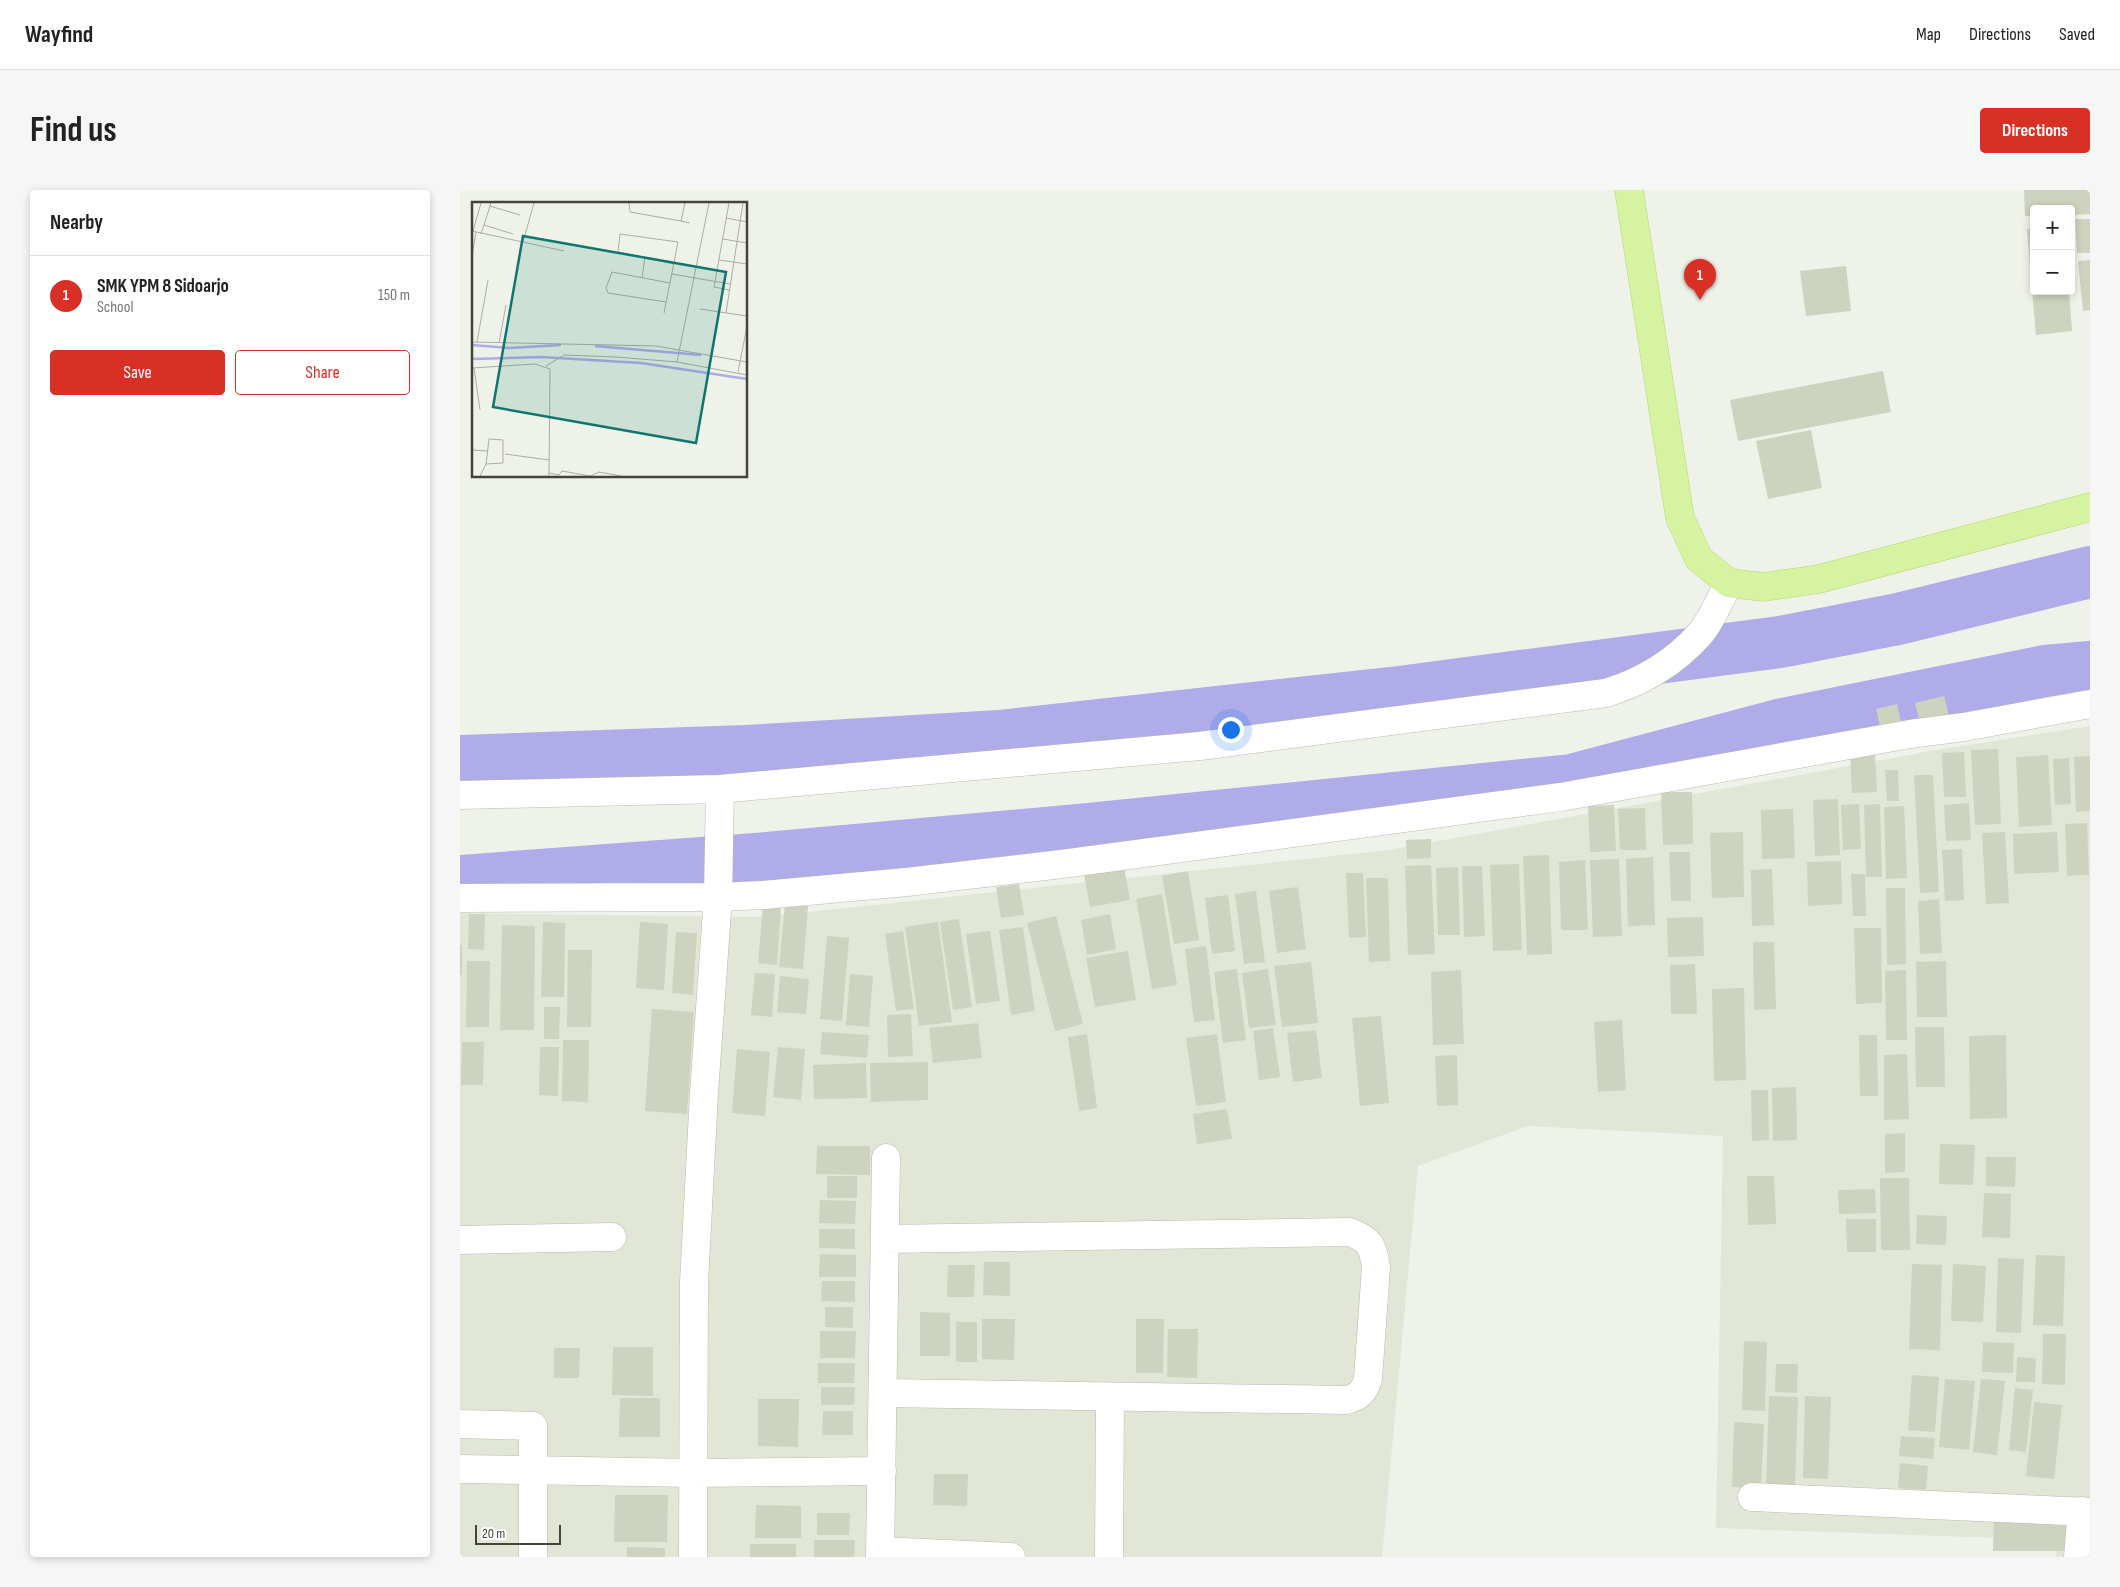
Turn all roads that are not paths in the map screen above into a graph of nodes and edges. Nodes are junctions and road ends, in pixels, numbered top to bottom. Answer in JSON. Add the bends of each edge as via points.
{"nodes":[{"id":1,"x":1629,"y":190,"type":"edge"},
{"id":2,"x":2090,"y":507,"type":"edge"},
{"id":3,"x":1729,"y":583,"type":"junction"},
{"id":4,"x":2090,"y":704,"type":"edge"},
{"id":5,"x":720,"y":789,"type":"junction"},
{"id":6,"x":460,"y":795,"type":"edge"},
{"id":7,"x":719,"y":890,"type":"junction"},
{"id":8,"x":460,"y":898,"type":"edge"},
{"id":9,"x":886,"y":1158,"type":"dead end"},
{"id":10,"x":612,"y":1237,"type":"dead end"},
{"id":11,"x":885,"y":1239,"type":"junction"},
{"id":12,"x":460,"y":1240,"type":"edge"},
{"id":13,"x":883,"y":1393,"type":"junction"},
{"id":14,"x":1110,"y":1397,"type":"junction"},
{"id":15,"x":460,"y":1424,"type":"edge"},
{"id":16,"x":460,"y":1469,"type":"edge"},
{"id":17,"x":533,"y":1470,"type":"junction"},
{"id":18,"x":882,"y":1471,"type":"junction"},
{"id":19,"x":694,"y":1473,"type":"junction"},
{"id":20,"x":1752,"y":1497,"type":"dead end"},
{"id":21,"x":2086,"y":1512,"type":"edge"},
{"id":22,"x":880,"y":1554,"type":"edge"},
{"id":23,"x":533,"y":1557,"type":"edge"},
{"id":24,"x":693,"y":1557,"type":"edge"},
{"id":25,"x":1011,"y":1557,"type":"edge"},
{"id":26,"x":1109,"y":1557,"type":"edge"},
{"id":27,"x":2078,"y":1557,"type":"edge"}],
"edges":[{"from":1,"to":3,"type":"main road","via":[[1680,518],[1699,559]]},
{"from":2,"to":3,"type":"main road","via":[[1819,579],[1764,587]]},
{"from":3,"to":5,"type":"street","via":[[1701,633],[1664,666],[1606,693],[1200,746]]},
{"from":4,"to":7,"type":"street","via":[[1561,797],[907,882],[764,895]]},
{"from":5,"to":6,"type":"street"},
{"from":5,"to":7,"type":"street"},
{"from":7,"to":8,"type":"street"},
{"from":7,"to":19,"type":"street","via":[[694,1283]]},
{"from":9,"to":11,"type":"street"},
{"from":10,"to":12,"type":"street"},
{"from":11,"to":13,"type":"street"},
{"from":11,"to":14,"type":"street","via":[[1349,1232],[1369,1243],[1376,1267],[1368,1379],[1364,1391],[1357,1397],[1346,1400]]},
{"from":13,"to":14,"type":"street"},
{"from":13,"to":18,"type":"street"},
{"from":14,"to":26,"type":"street"},
{"from":15,"to":17,"type":"street","via":[[533,1426]]},
{"from":16,"to":17,"type":"street"},
{"from":17,"to":19,"type":"street"},
{"from":17,"to":23,"type":"street"},
{"from":18,"to":19,"type":"street"},
{"from":18,"to":22,"type":"street"},
{"from":19,"to":24,"type":"street"},
{"from":20,"to":21,"type":"street"},
{"from":21,"to":27,"type":"street"},
{"from":22,"to":25,"type":"street"}]}
